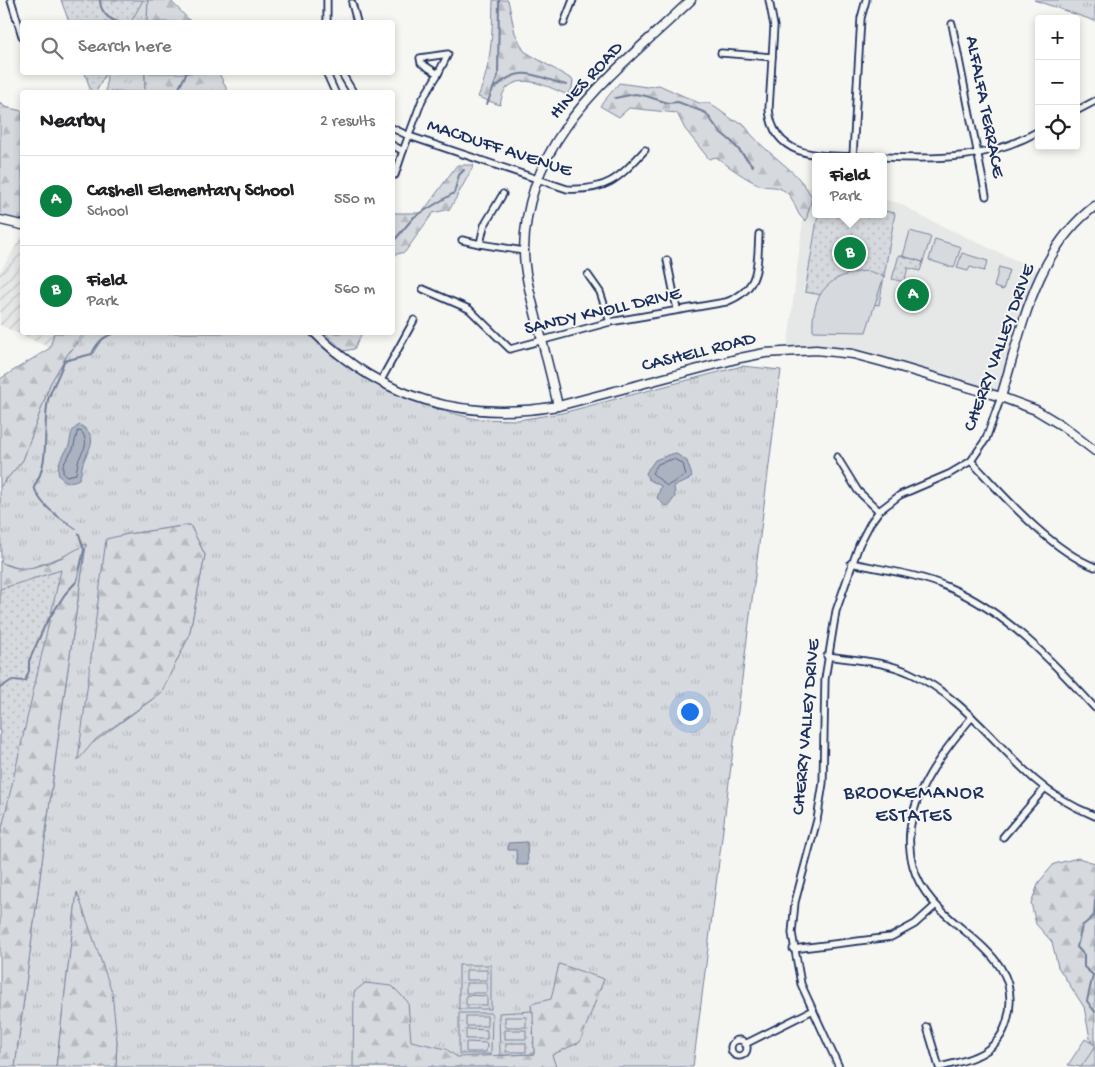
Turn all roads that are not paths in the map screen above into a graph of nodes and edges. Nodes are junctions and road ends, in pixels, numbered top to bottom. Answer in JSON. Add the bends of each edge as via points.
{"nodes":[{"id":1,"x":11,"y":0,"type":"edge"},
{"id":2,"x":327,"y":0,"type":"edge"},
{"id":3,"x":573,"y":0,"type":"edge"},
{"id":4,"x":691,"y":0,"type":"edge"},
{"id":5,"x":769,"y":0,"type":"edge"},
{"id":6,"x":866,"y":0,"type":"edge"},
{"id":7,"x":352,"y":2,"type":"dead end"},
{"id":8,"x":327,"y":20,"type":"edge"},
{"id":9,"x":356,"y":20,"type":"edge"},
{"id":10,"x":564,"y":23,"type":"dead end"},
{"id":11,"x":952,"y":24,"type":"dead end"},
{"id":12,"x":20,"y":29,"type":"edge"},
{"id":13,"x":721,"y":53,"type":"dead end"},
{"id":14,"x":772,"y":58,"type":"junction"},
{"id":15,"x":438,"y":74,"type":"junction"},
{"id":16,"x":327,"y":75,"type":"edge"},
{"id":17,"x":342,"y":75,"type":"edge"},
{"id":18,"x":334,"y":90,"type":"edge"},
{"id":19,"x":350,"y":90,"type":"edge"},
{"id":20,"x":1095,"y":101,"type":"edge"},
{"id":21,"x":1080,"y":109,"type":"edge"},
{"id":22,"x":395,"y":129,"type":"edge"},
{"id":23,"x":1035,"y":133,"type":"edge"},
{"id":24,"x":410,"y":136,"type":"junction"},
{"id":25,"x":395,"y":147,"type":"edge"},
{"id":26,"x":645,"y":150,"type":"dead end"},
{"id":27,"x":403,"y":151,"type":"junction"},
{"id":28,"x":817,"y":153,"type":"edge"},
{"id":29,"x":852,"y":153,"type":"edge"},
{"id":30,"x":977,"y":154,"type":"junction"},
{"id":31,"x":887,"y":157,"type":"edge"},
{"id":32,"x":395,"y":175,"type":"edge"},
{"id":33,"x":536,"y":179,"type":"junction"},
{"id":34,"x":503,"y":194,"type":"dead end"},
{"id":35,"x":986,"y":196,"type":"dead end"},
{"id":36,"x":1095,"y":206,"type":"edge"},
{"id":37,"x":0,"y":220,"type":"edge"},
{"id":38,"x":20,"y":225,"type":"edge"},
{"id":39,"x":759,"y":234,"type":"dead end"},
{"id":40,"x":462,"y":240,"type":"dead end"},
{"id":41,"x":480,"y":244,"type":"junction"},
{"id":42,"x":524,"y":251,"type":"junction"},
{"id":43,"x":667,"y":260,"type":"dead end"},
{"id":44,"x":588,"y":275,"type":"dead end"},
{"id":45,"x":423,"y":289,"type":"dead end"},
{"id":46,"x":677,"y":309,"type":"junction"},
{"id":47,"x":414,"y":320,"type":"dead end"},
{"id":48,"x":610,"y":322,"type":"junction"},
{"id":49,"x":317,"y":335,"type":"edge"},
{"id":50,"x":542,"y":342,"type":"junction"},
{"id":51,"x":380,"y":382,"type":"junction"},
{"id":52,"x":1001,"y":397,"type":"junction"},
{"id":53,"x":558,"y":406,"type":"junction"},
{"id":54,"x":1095,"y":451,"type":"edge"},
{"id":55,"x":837,"y":457,"type":"dead end"},
{"id":56,"x":971,"y":461,"type":"junction"},
{"id":57,"x":879,"y":511,"type":"junction"},
{"id":58,"x":851,"y":564,"type":"junction"},
{"id":59,"x":1095,"y":567,"type":"edge"},
{"id":60,"x":827,"y":656,"type":"junction"},
{"id":61,"x":1095,"y":708,"type":"edge"},
{"id":62,"x":972,"y":717,"type":"junction"},
{"id":63,"x":1045,"y":788,"type":"junction"},
{"id":64,"x":1095,"y":816,"type":"edge"},
{"id":65,"x":1003,"y":837,"type":"dead end"},
{"id":66,"x":935,"y":906,"type":"junction"},
{"id":67,"x":794,"y":949,"type":"junction"},
{"id":68,"x":812,"y":1010,"type":"junction"},
{"id":69,"x":927,"y":1027,"type":"dead end"},
{"id":70,"x":745,"y":1044,"type":"dead end"},
{"id":71,"x":839,"y":1067,"type":"edge"},
{"id":72,"x":939,"y":1067,"type":"edge"}],
"edges":[{"from":1,"to":12,"type":"street"},
{"from":2,"to":8,"type":"street"},
{"from":3,"to":10,"type":"street"},
{"from":4,"to":33,"type":"street","name":"HINES ROAD","via":[[578,108],[555,140]]},
{"from":5,"to":14,"type":"street","via":[[774,26]]},
{"from":6,"to":29,"type":"street","via":[[861,18]]},
{"from":7,"to":9,"type":"street"},
{"from":11,"to":30,"type":"street","name":"ALFALFA TERRACE"},
{"from":13,"to":14,"type":"street"},
{"from":14,"to":28,"type":"street","via":[[770,122],[779,138],[800,152]]},
{"from":15,"to":15,"type":"street","via":[[448,54],[420,58],[421,63]]},
{"from":15,"to":24,"type":"street","via":[[422,100]]},
{"from":16,"to":18,"type":"street"},
{"from":17,"to":19,"type":"street"},
{"from":20,"to":21,"type":"street"},
{"from":22,"to":24,"type":"street","name":"MACDUFF AVENUE"},
{"from":23,"to":30,"type":"street"},
{"from":24,"to":27,"type":"street"},
{"from":24,"to":33,"type":"street","name":"MACDUFF AVENUE"},
{"from":25,"to":27,"type":"street"},
{"from":26,"to":33,"type":"street","name":"MACDUFF AVENUE","via":[[619,178],[593,188],[567,189]]},
{"from":27,"to":32,"type":"street"},
{"from":30,"to":31,"type":"street","via":[[929,160]]},
{"from":30,"to":35,"type":"street","name":"ALFALFA TERRACE"},
{"from":33,"to":42,"type":"street","name":"HINES ROAD","via":[[528,210]]},
{"from":34,"to":41,"type":"street","via":[[484,226]]},
{"from":36,"to":52,"type":"street","name":"CHERRY VALLEY DRIVE","via":[[1064,236],[1041,272]]},
{"from":37,"to":38,"type":"street"},
{"from":39,"to":46,"type":"street","name":"SANDY KNOLL DRIVE","via":[[757,271],[746,291],[726,302]]},
{"from":40,"to":41,"type":"street"},
{"from":41,"to":42,"type":"street"},
{"from":42,"to":50,"type":"street","name":"HINES ROAD"},
{"from":43,"to":46,"type":"street"},
{"from":44,"to":48,"type":"street","via":[[600,292]]},
{"from":45,"to":50,"type":"street","name":"SANDY KNOLL DRIVE","via":[[468,309],[510,349]]},
{"from":46,"to":48,"type":"street","name":"SANDY KNOLL DRIVE"},
{"from":47,"to":51,"type":"street"},
{"from":48,"to":50,"type":"street","name":"SANDY KNOLL DRIVE"},
{"from":49,"to":51,"type":"street","name":"CASHELL ROAD","via":[[351,365]]},
{"from":50,"to":53,"type":"street","name":"HINES ROAD"},
{"from":51,"to":53,"type":"street","name":"CASHELL ROAD","via":[[422,400],[469,410],[527,411]]},
{"from":52,"to":53,"type":"street","name":"CASHELL ROAD","via":[[853,354],[816,350],[740,358]]},
{"from":52,"to":54,"type":"street","name":"CASHELL ROAD","via":[[1036,410]]},
{"from":52,"to":56,"type":"street","name":"CHERRY VALLEY DRIVE","via":[[986,439]]},
{"from":55,"to":57,"type":"street","via":[[858,491]]},
{"from":56,"to":57,"type":"street","name":"CHERRY VALLEY DRIVE","via":[[900,495]]},
{"from":56,"to":59,"type":"street","via":[[1025,518],[1069,553]]},
{"from":57,"to":58,"type":"street","name":"CHERRY VALLEY DRIVE","via":[[864,532]]},
{"from":58,"to":60,"type":"street","name":"CHERRY VALLEY DRIVE","via":[[836,611]]},
{"from":58,"to":61,"type":"street","via":[[923,578],[976,601],[1038,649]]},
{"from":60,"to":62,"type":"street","via":[[881,664],[908,672],[932,685]]},
{"from":60,"to":67,"type":"street","name":"CHERRY VALLEY DRIVE","via":[[823,783],[795,902]]},
{"from":62,"to":63,"type":"street"},
{"from":62,"to":66,"type":"street","via":[[935,765],[911,821],[912,866]]},
{"from":63,"to":64,"type":"street"},
{"from":63,"to":65,"type":"street"},
{"from":66,"to":67,"type":"street","via":[[914,924],[891,936]]},
{"from":66,"to":72,"type":"street","via":[[1000,964],[1010,985],[1012,1000],[1005,1029],[992,1046],[973,1059]]},
{"from":67,"to":68,"type":"street","name":"CHERRY VALLEY DRIVE","via":[[798,973]]},
{"from":68,"to":70,"type":"street"},
{"from":68,"to":71,"type":"street","name":"CHERRY VALLEY DRIVE"},
{"from":69,"to":72,"type":"street"}]}
